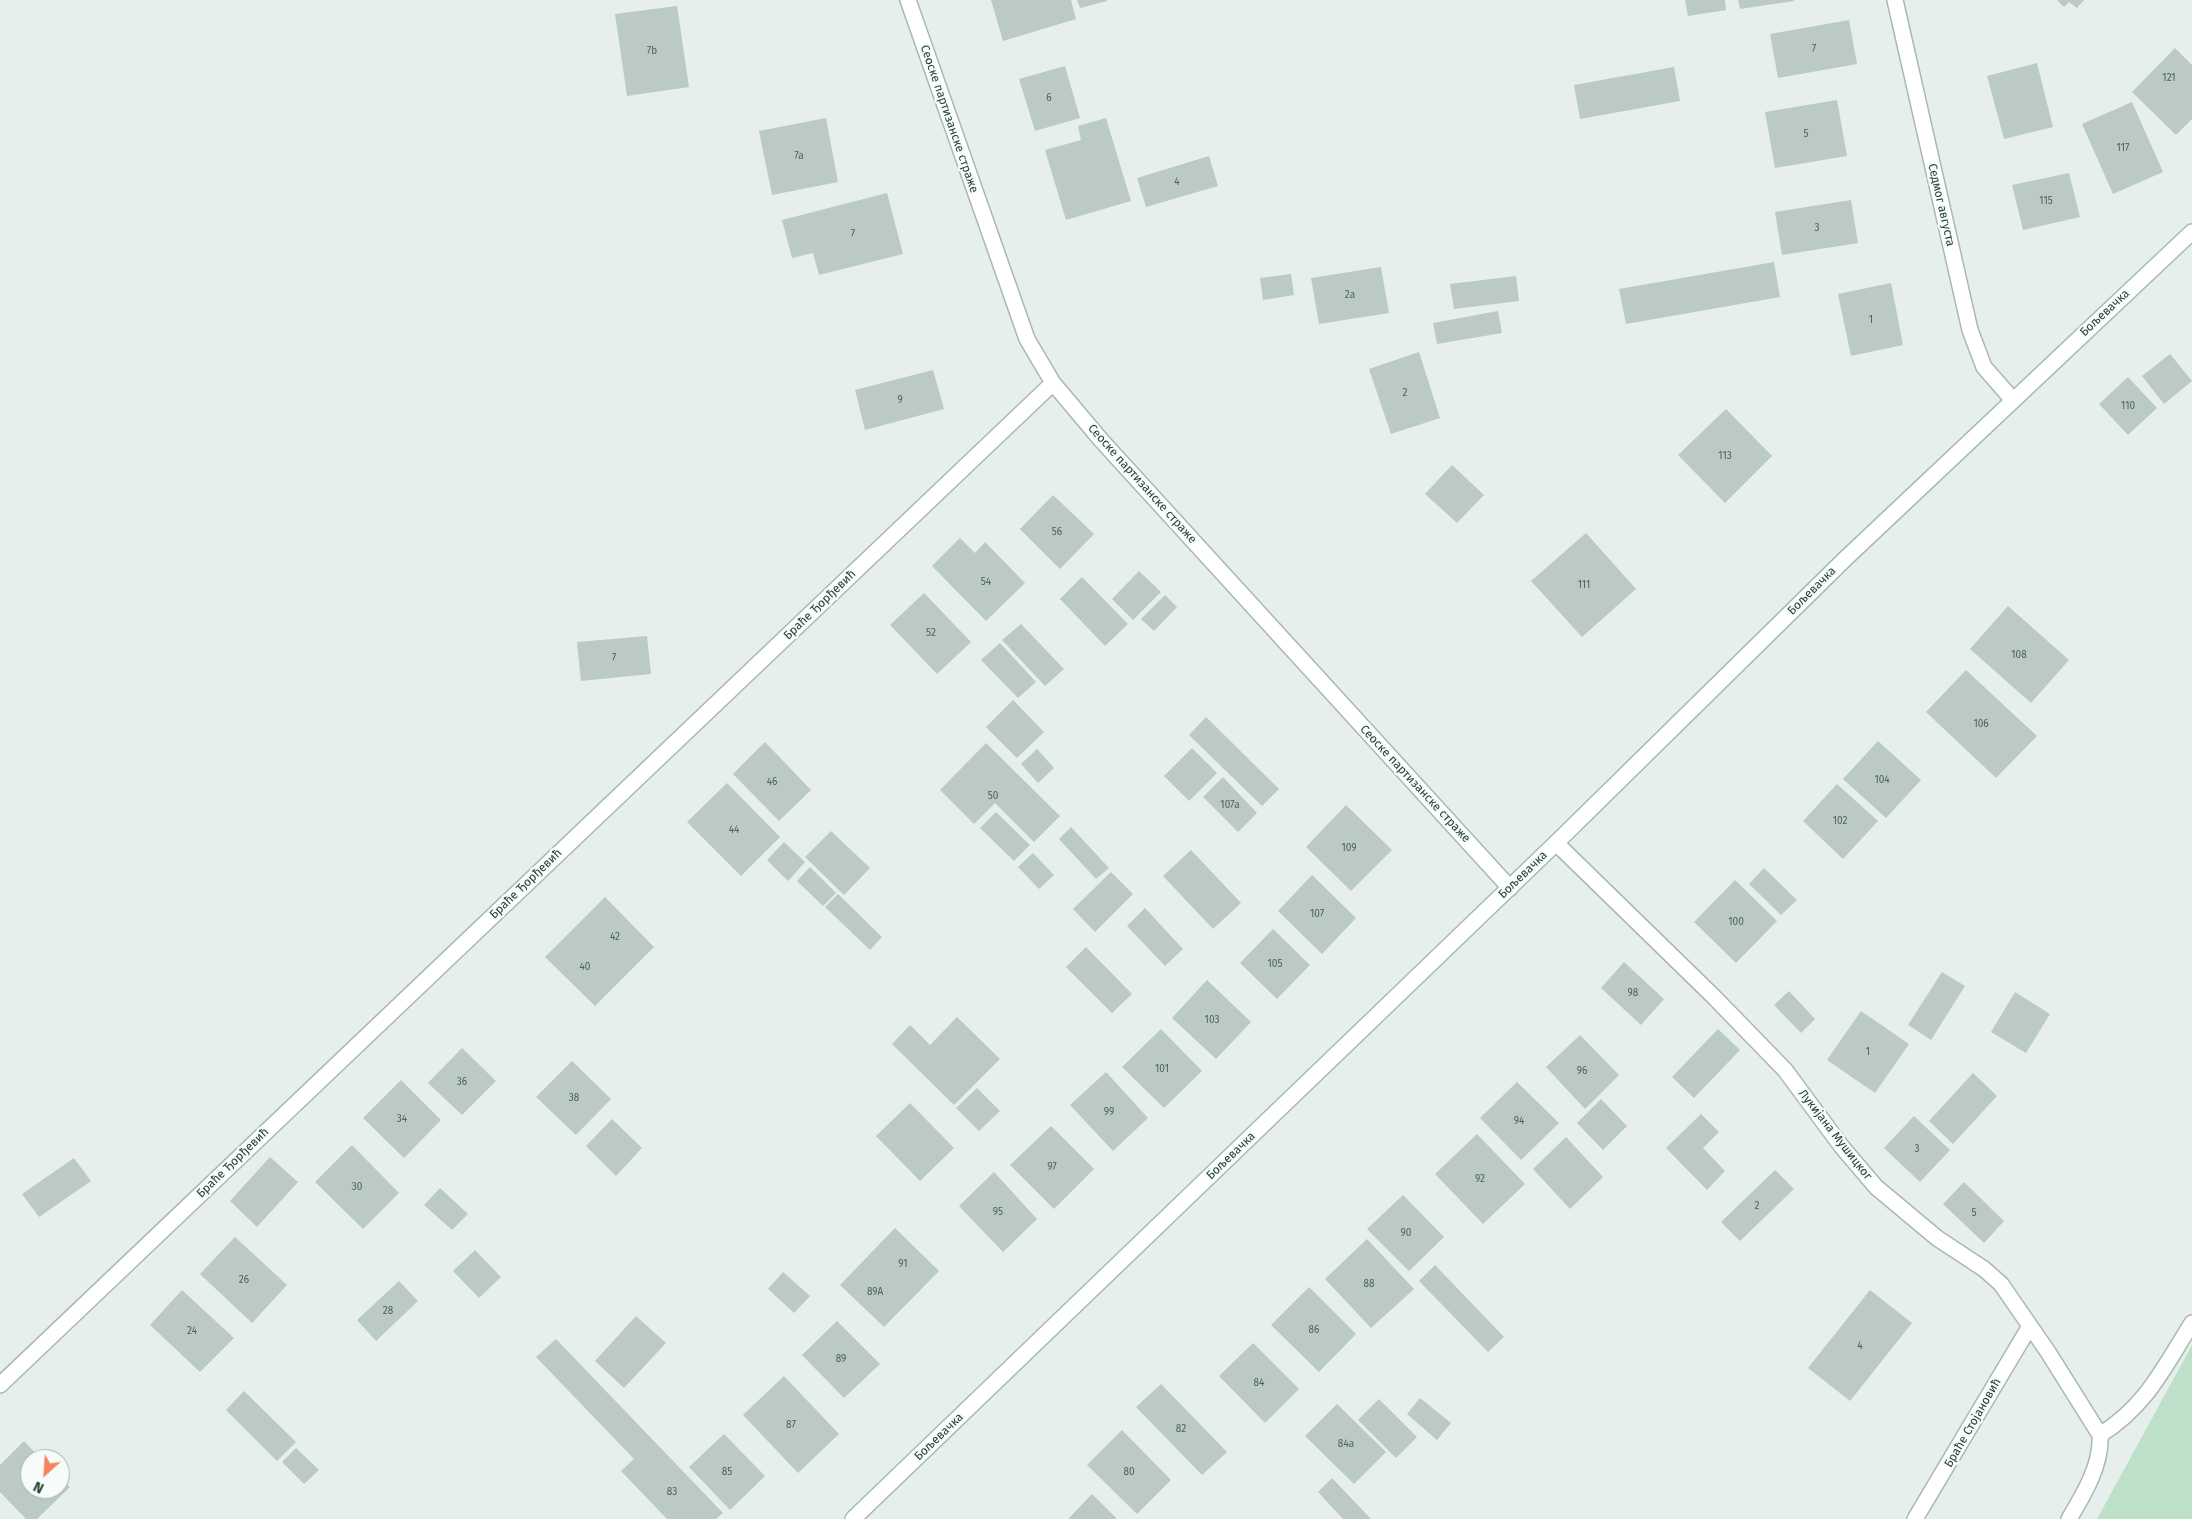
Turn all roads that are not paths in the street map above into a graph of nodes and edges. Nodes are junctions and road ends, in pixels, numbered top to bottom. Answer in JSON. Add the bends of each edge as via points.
{"nodes":[{"id":1,"x":908,"y":0,"type":"edge"},
{"id":2,"x":1895,"y":0,"type":"edge"},
{"id":3,"x":2192,"y":232,"type":"edge"},
{"id":4,"x":1053,"y":383,"type":"junction"},
{"id":5,"x":2012,"y":399,"type":"junction"},
{"id":6,"x":1556,"y":843,"type":"junction"},
{"id":7,"x":1510,"y":888,"type":"junction"},
{"id":8,"x":2192,"y":1323,"type":"edge"},
{"id":9,"x":2030,"y":1326,"type":"junction"},
{"id":10,"x":0,"y":1385,"type":"edge"},
{"id":11,"x":2100,"y":1434,"type":"junction"},
{"id":12,"x":854,"y":1519,"type":"edge"},
{"id":13,"x":1915,"y":1519,"type":"edge"},
{"id":14,"x":2069,"y":1519,"type":"edge"}],
"edges":[{"from":1,"to":4,"type":"street","name":"Сеоске партизанске страже","via":[[1027,339]]},
{"from":2,"to":5,"type":"street","name":"Седмог августа","via":[[1970,330],[1984,368]]},
{"from":3,"to":5,"type":"street","name":"Бољевачка"},
{"from":4,"to":7,"type":"street","name":"Сеоске партизанске страже","via":[[1254,610]]},
{"from":4,"to":10,"type":"street","name":"Браће Ђорђевић"},
{"from":5,"to":6,"type":"street","name":"Бољевачка"},
{"from":6,"to":7,"type":"street","name":"Бољевачка"},
{"from":6,"to":9,"type":"street","name":"Лукијана Мушицког","via":[[1785,1070],[1876,1187],[1937,1238],[2001,1284]]},
{"from":7,"to":12,"type":"street","name":"Бољевачка"},
{"from":8,"to":11,"type":"street","via":[[2146,1397]]},
{"from":9,"to":11,"type":"street","name":"Лукијана Мушицког"},
{"from":9,"to":13,"type":"street","name":"Браће Стојановић"},
{"from":11,"to":14,"type":"street","via":[[2100,1448],[2091,1477]]}]}
